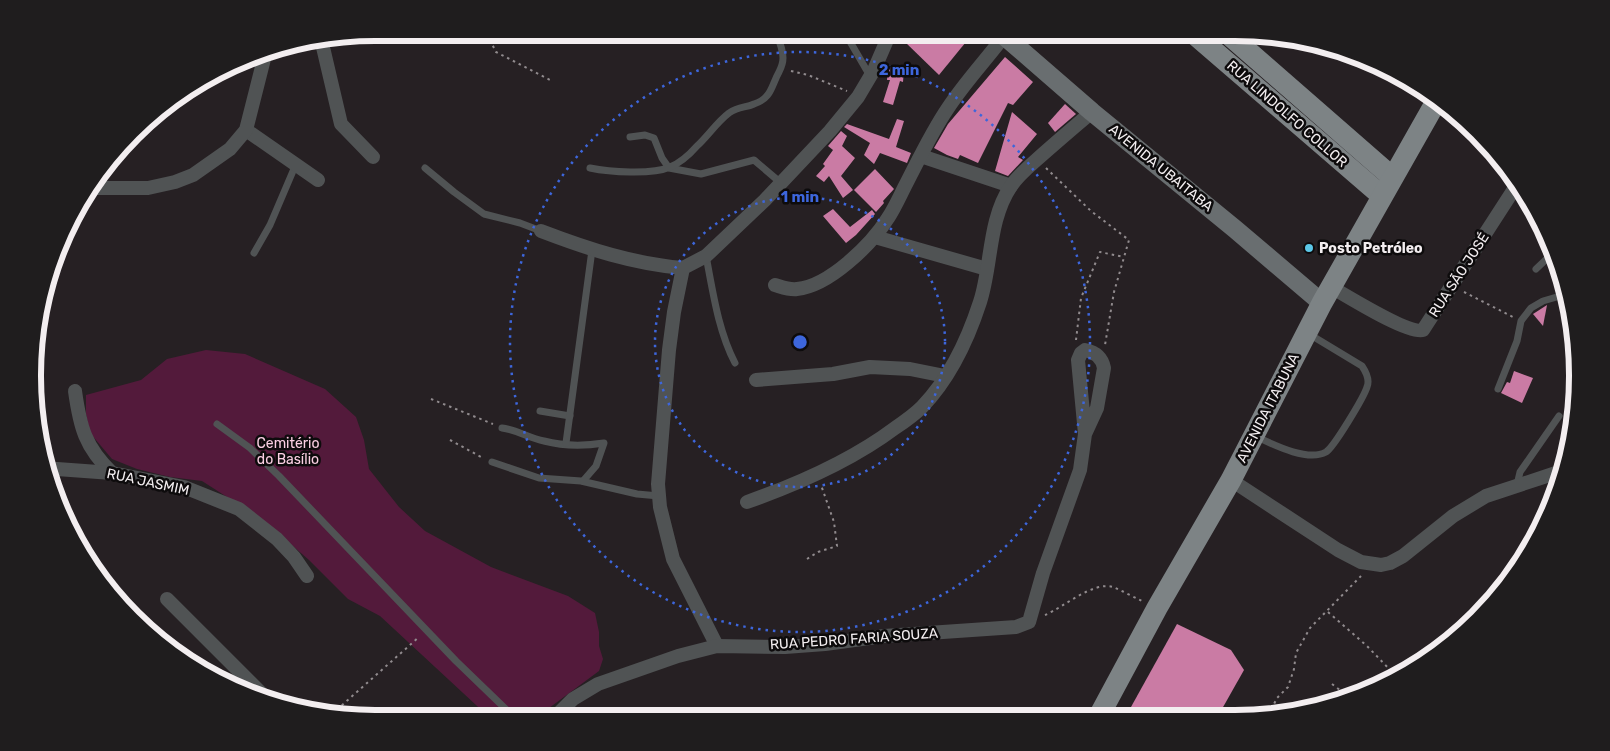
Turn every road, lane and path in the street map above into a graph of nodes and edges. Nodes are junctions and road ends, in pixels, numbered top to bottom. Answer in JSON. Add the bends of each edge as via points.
{"nodes":[{"id":1,"x":492,"y":41,"type":"edge"},
{"id":2,"x":779,"y":41,"type":"edge"},
{"id":3,"x":850,"y":41,"type":"edge"},
{"id":4,"x":886,"y":41,"type":"edge"},
{"id":5,"x":997,"y":41,"type":"edge"},
{"id":6,"x":1010,"y":41,"type":"edge"},
{"id":7,"x":1203,"y":41,"type":"edge"},
{"id":8,"x":1237,"y":41,"type":"edge"},
{"id":9,"x":322,"y":46,"type":"edge"},
{"id":10,"x":264,"y":61,"type":"edge"},
{"id":11,"x":779,"y":71,"type":"junction"},
{"id":12,"x":870,"y":76,"type":"junction"},
{"id":13,"x":550,"y":80,"type":"dead end"},
{"id":14,"x":858,"y":97,"type":"junction"},
{"id":15,"x":1433,"y":107,"type":"edge"},
{"id":16,"x":1092,"y":112,"type":"junction"},
{"id":17,"x":246,"y":130,"type":"junction"},
{"id":18,"x":630,"y":137,"type":"dead end"},
{"id":19,"x":921,"y":156,"type":"junction"},
{"id":20,"x":373,"y":157,"type":"dead end"},
{"id":21,"x":1037,"y":159,"type":"junction"},
{"id":22,"x":296,"y":164,"type":"junction"},
{"id":23,"x":425,"y":168,"type":"dead end"},
{"id":24,"x":590,"y":168,"type":"dead end"},
{"id":25,"x":669,"y":168,"type":"junction"},
{"id":26,"x":1392,"y":177,"type":"junction"},
{"id":27,"x":318,"y":180,"type":"dead end"},
{"id":28,"x":781,"y":183,"type":"junction"},
{"id":29,"x":1011,"y":186,"type":"junction"},
{"id":30,"x":99,"y":188,"type":"edge"},
{"id":31,"x":1513,"y":191,"type":"edge"},
{"id":32,"x":1382,"y":196,"type":"junction"},
{"id":33,"x":541,"y":231,"type":"joint"},
{"id":34,"x":875,"y":236,"type":"junction"},
{"id":35,"x":592,"y":250,"type":"junction"},
{"id":36,"x":254,"y":253,"type":"dead end"},
{"id":37,"x":706,"y":256,"type":"junction"},
{"id":38,"x":1124,"y":256,"type":"junction"},
{"id":39,"x":1547,"y":258,"type":"edge"},
{"id":40,"x":683,"y":268,"type":"junction"},
{"id":41,"x":987,"y":269,"type":"junction"},
{"id":42,"x":1536,"y":269,"type":"dead end"},
{"id":43,"x":774,"y":285,"type":"dead end"},
{"id":44,"x":1452,"y":286,"type":"junction"},
{"id":45,"x":1326,"y":295,"type":"junction"},
{"id":46,"x":1559,"y":296,"type":"edge"},
{"id":47,"x":1521,"y":322,"type":"junction"},
{"id":48,"x":1307,"y":332,"type":"junction"},
{"id":49,"x":1078,"y":360,"type":"junction"},
{"id":50,"x":1103,"y":362,"type":"junction"},
{"id":51,"x":735,"y":363,"type":"dead end"},
{"id":52,"x":945,"y":376,"type":"junction"},
{"id":53,"x":756,"y":380,"type":"dead end"},
{"id":54,"x":1498,"y":389,"type":"dead end"},
{"id":55,"x":75,"y":391,"type":"dead end"},
{"id":56,"x":431,"y":399,"type":"dead end"},
{"id":57,"x":540,"y":411,"type":"dead end"},
{"id":58,"x":570,"y":416,"type":"junction"},
{"id":59,"x":1559,"y":416,"type":"dead end"},
{"id":60,"x":216,"y":424,"type":"dead end"},
{"id":61,"x":502,"y":428,"type":"joint"},
{"id":62,"x":1085,"y":434,"type":"junction"},
{"id":63,"x":1254,"y":436,"type":"junction"},
{"id":64,"x":450,"y":440,"type":"dead end"},
{"id":65,"x":566,"y":443,"type":"junction"},
{"id":66,"x":492,"y":462,"type":"joint"},
{"id":67,"x":55,"y":468,"type":"edge"},
{"id":68,"x":112,"y":473,"type":"junction"},
{"id":69,"x":817,"y":473,"type":"junction"},
{"id":70,"x":1554,"y":474,"type":"edge"},
{"id":71,"x":1231,"y":480,"type":"junction"},
{"id":72,"x":583,"y":481,"type":"junction"},
{"id":73,"x":1517,"y":486,"type":"junction"},
{"id":74,"x":659,"y":496,"type":"junction"},
{"id":75,"x":746,"y":502,"type":"dead end"},
{"id":76,"x":807,"y":558,"type":"dead end"},
{"id":77,"x":1371,"y":564,"type":"junction"},
{"id":78,"x":307,"y":576,"type":"dead end"},
{"id":79,"x":167,"y":599,"type":"dead end"},
{"id":80,"x":1157,"y":608,"type":"junction"},
{"id":81,"x":1327,"y":611,"type":"junction"},
{"id":82,"x":1029,"y":622,"type":"junction"},
{"id":83,"x":427,"y":631,"type":"junction"},
{"id":84,"x":717,"y":646,"type":"junction"},
{"id":85,"x":1391,"y":671,"type":"edge"},
{"id":86,"x":1332,"y":684,"type":"dead end"},
{"id":87,"x":255,"y":687,"type":"edge"},
{"id":88,"x":1342,"y":692,"type":"edge"},
{"id":89,"x":1274,"y":707,"type":"edge"},
{"id":90,"x":339,"y":708,"type":"edge"},
{"id":91,"x":507,"y":710,"type":"edge"},
{"id":92,"x":562,"y":710,"type":"edge"},
{"id":93,"x":1103,"y":710,"type":"edge"}],
"edges":[{"from":1,"to":13,"type":"path","via":[[496,52]]},
{"from":2,"to":11,"type":"lane","via":[[783,57]]},
{"from":3,"to":12,"type":"lane"},
{"from":4,"to":12,"type":"street"},
{"from":5,"to":19,"type":"street","via":[[948,108]]},
{"from":6,"to":16,"type":"main road","name":"AVENIDA UBAITABA"},
{"from":7,"to":32,"type":"main road","name":"RUA LINDOLFO COLLOR"},
{"from":8,"to":26,"type":"main road","name":"RUA LINDOLFO COLLOR"},
{"from":9,"to":20,"type":"street","via":[[341,124]]},
{"from":10,"to":17,"type":"street"},
{"from":11,"to":14,"type":"path","via":[[808,75]]},
{"from":11,"to":25,"type":"lane","via":[[772,90],[763,99],[729,113],[696,148]]},
{"from":12,"to":14,"type":"street"},
{"from":14,"to":28,"type":"street"},
{"from":15,"to":26,"type":"main road","name":"AVENIDA ITABUNA"},
{"from":16,"to":21,"type":"street"},
{"from":16,"to":45,"type":"main road","name":"AVENIDA UBAITABA","via":[[1235,229]]},
{"from":17,"to":22,"type":"street"},
{"from":17,"to":30,"type":"street","via":[[230,149],[193,175],[176,182],[148,188]]},
{"from":18,"to":25,"type":"lane","via":[[645,135],[654,138]]},
{"from":19,"to":29,"type":"street"},
{"from":19,"to":34,"type":"street","via":[[889,218]]},
{"from":21,"to":29,"type":"street"},
{"from":21,"to":38,"type":"path","via":[[1091,211],[1129,240]]},
{"from":22,"to":27,"type":"street"},
{"from":22,"to":36,"type":"lane","via":[[270,225]]},
{"from":23,"to":33,"type":"lane","via":[[484,214]]},
{"from":24,"to":25,"type":"lane","via":[[651,171]]},
{"from":25,"to":28,"type":"lane","via":[[701,174],[754,160]]},
{"from":26,"to":32,"type":"main road","name":"AVENIDA ITABUNA"},
{"from":28,"to":37,"type":"street"},
{"from":29,"to":41,"type":"street","via":[[998,216]]},
{"from":31,"to":44,"type":"street","name":"RUA SÃO JOSÉ"},
{"from":32,"to":45,"type":"main road","name":"AVENIDA ITABUNA"},
{"from":33,"to":35,"type":"street"},
{"from":34,"to":41,"type":"street"},
{"from":34,"to":43,"type":"street","via":[[842,267],[817,284],[797,289]]},
{"from":35,"to":40,"type":"street","via":[[649,264]]},
{"from":35,"to":58,"type":"lane"},
{"from":37,"to":40,"type":"street"},
{"from":37,"to":51,"type":"lane","via":[[724,337]]},
{"from":38,"to":49,"type":"path","via":[[1100,252],[1081,298],[1076,340]]},
{"from":38,"to":50,"type":"path","via":[[1114,292]]},
{"from":39,"to":42,"type":"lane"},
{"from":40,"to":74,"type":"street","via":[[669,350]]},
{"from":41,"to":52,"type":"street","via":[[978,308]]},
{"from":44,"to":45,"type":"street","name":"RUA SÃO JOSÉ","via":[[1426,327],[1418,332]]},
{"from":44,"to":47,"type":"path"},
{"from":45,"to":48,"type":"main road","name":"AVENIDA ITABUNA"},
{"from":46,"to":47,"type":"lane","via":[[1530,308]]},
{"from":47,"to":54,"type":"lane"},
{"from":48,"to":63,"type":"main road","name":"AVENIDA ITABUNA"},
{"from":48,"to":63,"type":"lane","via":[[1362,366],[1368,386],[1335,444],[1326,452],[1300,454]]},
{"from":49,"to":50,"type":"street","via":[[1085,350]]},
{"from":49,"to":62,"type":"street"},
{"from":50,"to":62,"type":"street","via":[[1097,408]]},
{"from":52,"to":53,"type":"street","via":[[910,369],[870,367],[833,374]]},
{"from":52,"to":69,"type":"street","via":[[920,409],[901,424],[882,438]]},
{"from":55,"to":68,"type":"street","via":[[84,434],[91,449]]},
{"from":56,"to":61,"type":"path"},
{"from":57,"to":58,"type":"lane"},
{"from":58,"to":65,"type":"lane"},
{"from":59,"to":73,"type":"lane","via":[[1520,472]]},
{"from":60,"to":83,"type":"lane","via":[[250,448],[280,476]]},
{"from":61,"to":65,"type":"lane","via":[[545,442]]},
{"from":62,"to":82,"type":"street","via":[[1080,470]]},
{"from":63,"to":71,"type":"main road","name":"AVENIDA ITABUNA"},
{"from":64,"to":66,"type":"path"},
{"from":65,"to":72,"type":"lane","via":[[604,443],[596,466]]},
{"from":66,"to":72,"type":"lane","via":[[539,478]]},
{"from":67,"to":68,"type":"street","name":"RUA JASMIM"},
{"from":68,"to":78,"type":"street","name":"RUA JASMIM","via":[[184,488],[239,509],[277,539]]},
{"from":69,"to":75,"type":"street"},
{"from":69,"to":76,"type":"path","via":[[834,522],[837,546]]},
{"from":70,"to":73,"type":"street"},
{"from":71,"to":77,"type":"street","via":[[1338,550]]},
{"from":71,"to":80,"type":"main road","name":"AVENIDA ITABUNA"},
{"from":72,"to":74,"type":"lane"},
{"from":73,"to":77,"type":"street","via":[[1486,496],[1453,516],[1390,563]]},
{"from":74,"to":84,"type":"street","via":[[673,559]]},
{"from":77,"to":81,"type":"path"},
{"from":79,"to":87,"type":"street"},
{"from":80,"to":82,"type":"path","via":[[1112,587],[1101,586]]},
{"from":80,"to":93,"type":"main road","name":"AVENIDA ITABUNA"},
{"from":81,"to":85,"type":"path"},
{"from":81,"to":89,"type":"path","via":[[1310,628],[1296,653],[1288,687]]},
{"from":82,"to":84,"type":"street","name":"RUA PEDRO FARIA SOUZA","via":[[1016,627],[884,636],[825,644]]},
{"from":83,"to":90,"type":"path"},
{"from":83,"to":91,"type":"lane"},
{"from":84,"to":92,"type":"street","name":"RUA PEDRO FARIA SOUZA","via":[[598,684]]},
{"from":86,"to":88,"type":"path"}]}
